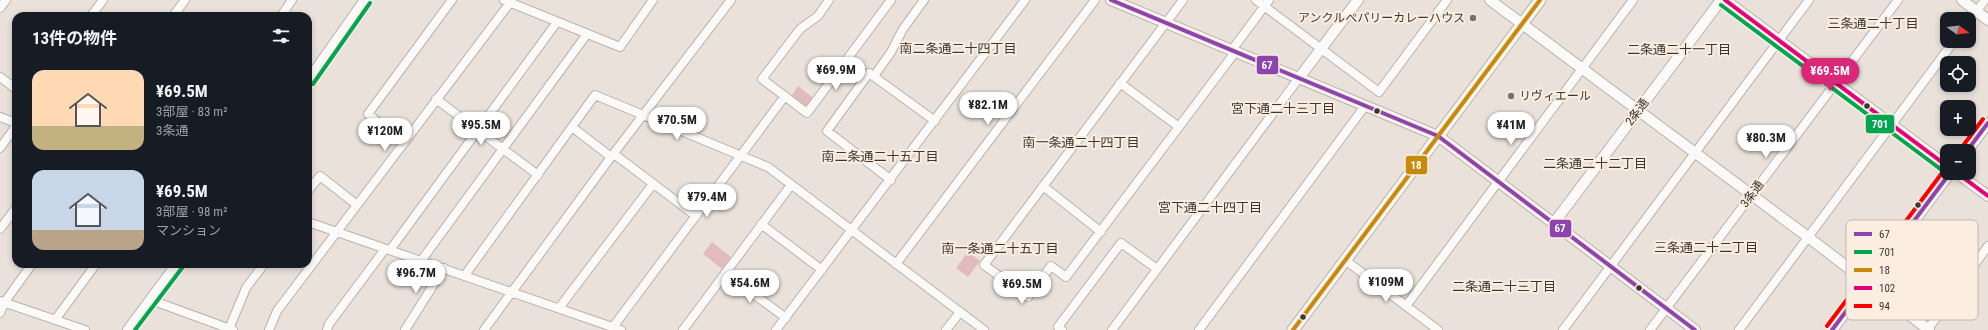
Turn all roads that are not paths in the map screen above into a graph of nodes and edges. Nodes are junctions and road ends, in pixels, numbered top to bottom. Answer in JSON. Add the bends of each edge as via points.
{"nodes":[{"id":1,"x":6,"y":0,"type":"edge"},
{"id":2,"x":103,"y":0,"type":"edge"},
{"id":3,"x":185,"y":0,"type":"edge"},
{"id":4,"x":292,"y":0,"type":"edge"},
{"id":5,"x":365,"y":0,"type":"edge"},
{"id":6,"x":452,"y":0,"type":"edge"},
{"id":7,"x":653,"y":0,"type":"edge"},
{"id":8,"x":731,"y":0,"type":"edge"},
{"id":9,"x":829,"y":0,"type":"edge"},
{"id":10,"x":891,"y":0,"type":"edge"},
{"id":11,"x":924,"y":0,"type":"edge"},
{"id":12,"x":1025,"y":0,"type":"edge"},
{"id":13,"x":1095,"y":0,"type":"edge"},
{"id":14,"x":1111,"y":0,"type":"edge"},
{"id":15,"x":1184,"y":0,"type":"edge"},
{"id":16,"x":1256,"y":0,"type":"edge"},
{"id":17,"x":1358,"y":0,"type":"edge"},
{"id":18,"x":1447,"y":0,"type":"edge"},
{"id":19,"x":1490,"y":0,"type":"edge"},
{"id":20,"x":1540,"y":0,"type":"edge"},
{"id":21,"x":1633,"y":0,"type":"edge"},
{"id":22,"x":1721,"y":0,"type":"edge"},
{"id":23,"x":1725,"y":0,"type":"edge"},
{"id":24,"x":1809,"y":0,"type":"edge"},
{"id":25,"x":1898,"y":0,"type":"edge"},
{"id":26,"x":1962,"y":0,"type":"edge"},
{"id":27,"x":1985,"y":0,"type":"edge"},
{"id":28,"x":509,"y":1,"type":"edge"},
{"id":29,"x":1267,"y":3,"type":"edge"},
{"id":30,"x":0,"y":8,"type":"edge"},
{"id":31,"x":1976,"y":11,"type":"junction"},
{"id":32,"x":94,"y":12,"type":"edge"},
{"id":33,"x":176,"y":12,"type":"edge"},
{"id":34,"x":283,"y":12,"type":"edge"},
{"id":35,"x":1988,"y":20,"type":"edge"},
{"id":36,"x":557,"y":22,"type":"junction"},
{"id":37,"x":1166,"y":22,"type":"junction"},
{"id":38,"x":1522,"y":24,"type":"junction"},
{"id":39,"x":587,"y":34,"type":"junction"},
{"id":40,"x":1779,"y":40,"type":"junction"},
{"id":41,"x":1949,"y":48,"type":"edge"},
{"id":42,"x":1321,"y":50,"type":"junction"},
{"id":43,"x":1234,"y":51,"type":"junction"},
{"id":44,"x":1582,"y":69,"type":"junction"},
{"id":45,"x":312,"y":75,"type":"edge"},
{"id":46,"x":874,"y":76,"type":"junction"},
{"id":47,"x":0,"y":77,"type":"edge"},
{"id":48,"x":1299,"y":78,"type":"junction"},
{"id":49,"x":1836,"y":82,"type":"junction"},
{"id":50,"x":1120,"y":83,"type":"junction"},
{"id":51,"x":12,"y":86,"type":"edge"},
{"id":52,"x":785,"y":96,"type":"junction"},
{"id":53,"x":436,"y":99,"type":"junction"},
{"id":54,"x":1365,"y":106,"type":"junction"},
{"id":55,"x":1638,"y":110,"type":"junction"},
{"id":56,"x":644,"y":116,"type":"junction"},
{"id":57,"x":0,"y":117,"type":"edge"},
{"id":58,"x":12,"y":121,"type":"edge"},
{"id":59,"x":935,"y":121,"type":"junction"},
{"id":60,"x":1988,"y":123,"type":"edge"},
{"id":61,"x":1892,"y":125,"type":"junction"},
{"id":62,"x":12,"y":127,"type":"edge"},
{"id":63,"x":572,"y":127,"type":"junction"},
{"id":64,"x":1179,"y":127,"type":"junction"},
{"id":65,"x":478,"y":131,"type":"junction"},
{"id":66,"x":1438,"y":136,"type":"junction"},
{"id":67,"x":404,"y":143,"type":"junction"},
{"id":68,"x":1972,"y":144,"type":"edge"},
{"id":69,"x":0,"y":148,"type":"edge"},
{"id":70,"x":502,"y":149,"type":"junction"},
{"id":71,"x":1695,"y":153,"type":"junction"},
{"id":72,"x":613,"y":155,"type":"junction"},
{"id":73,"x":741,"y":156,"type":"junction"},
{"id":74,"x":1940,"y":161,"type":"edge"},
{"id":75,"x":538,"y":175,"type":"junction"},
{"id":76,"x":891,"y":180,"type":"junction"},
{"id":77,"x":1945,"y":180,"type":"edge"},
{"id":78,"x":1966,"y":180,"type":"edge"},
{"id":79,"x":1497,"y":182,"type":"junction"},
{"id":80,"x":653,"y":184,"type":"junction"},
{"id":81,"x":791,"y":185,"type":"junction"},
{"id":82,"x":312,"y":186,"type":"edge"},
{"id":83,"x":1043,"y":186,"type":"junction"},
{"id":84,"x":1751,"y":195,"type":"junction"},
{"id":85,"x":1988,"y":196,"type":"edge"},
{"id":86,"x":357,"y":206,"type":"junction"},
{"id":87,"x":12,"y":213,"type":"edge"},
{"id":88,"x":696,"y":216,"type":"junction"},
{"id":89,"x":1915,"y":220,"type":"edge"},
{"id":90,"x":312,"y":223,"type":"edge"},
{"id":91,"x":1554,"y":223,"type":"junction"},
{"id":92,"x":761,"y":224,"type":"junction"},
{"id":93,"x":0,"y":229,"type":"edge"},
{"id":94,"x":851,"y":230,"type":"junction"},
{"id":95,"x":337,"y":232,"type":"junction"},
{"id":96,"x":1101,"y":232,"type":"junction"},
{"id":97,"x":1808,"y":237,"type":"junction"},
{"id":98,"x":1988,"y":246,"type":"edge"},
{"id":99,"x":387,"y":250,"type":"junction"},
{"id":100,"x":1345,"y":260,"type":"junction"},
{"id":101,"x":1978,"y":260,"type":"edge"},
{"id":102,"x":421,"y":261,"type":"junction"},
{"id":103,"x":896,"y":264,"type":"junction"},
{"id":104,"x":312,"y":265,"type":"edge"},
{"id":105,"x":1611,"y":266,"type":"junction"},
{"id":106,"x":1846,"y":267,"type":"edge"},
{"id":107,"x":29,"y":268,"type":"edge"},
{"id":108,"x":93,"y":268,"type":"edge"},
{"id":109,"x":174,"y":268,"type":"edge"},
{"id":110,"x":261,"y":268,"type":"edge"},
{"id":111,"x":310,"y":268,"type":"edge"},
{"id":112,"x":444,"y":268,"type":"junction"},
{"id":113,"x":1157,"y":269,"type":"junction"},
{"id":114,"x":822,"y":270,"type":"junction"},
{"id":115,"x":726,"y":273,"type":"junction"},
{"id":116,"x":465,"y":275,"type":"junction"},
{"id":117,"x":512,"y":291,"type":"junction"},
{"id":118,"x":151,"y":300,"type":"junction"},
{"id":119,"x":2,"y":302,"type":"edge"},
{"id":120,"x":1406,"y":306,"type":"junction"},
{"id":121,"x":559,"y":308,"type":"junction"},
{"id":122,"x":1666,"y":308,"type":"junction"},
{"id":123,"x":1846,"y":311,"type":"edge"},
{"id":124,"x":960,"y":312,"type":"junction"},
{"id":125,"x":0,"y":313,"type":"edge"},
{"id":126,"x":786,"y":318,"type":"junction"},
{"id":127,"x":55,"y":320,"type":"junction"},
{"id":128,"x":1915,"y":320,"type":"edge"},
{"id":129,"x":1935,"y":320,"type":"edge"},
{"id":130,"x":231,"y":329,"type":"edge"},
{"id":131,"x":617,"y":329,"type":"edge"},
{"id":132,"x":86,"y":330,"type":"edge"},
{"id":133,"x":128,"y":330,"type":"edge"},
{"id":134,"x":269,"y":330,"type":"edge"},
{"id":135,"x":327,"y":330,"type":"edge"},
{"id":136,"x":405,"y":330,"type":"edge"},
{"id":137,"x":484,"y":330,"type":"edge"},
{"id":138,"x":683,"y":330,"type":"edge"},
{"id":139,"x":776,"y":330,"type":"edge"},
{"id":140,"x":946,"y":330,"type":"edge"},
{"id":141,"x":984,"y":330,"type":"edge"},
{"id":142,"x":1062,"y":330,"type":"edge"},
{"id":143,"x":1112,"y":330,"type":"edge"},
{"id":144,"x":1199,"y":330,"type":"edge"},
{"id":145,"x":1293,"y":330,"type":"edge"},
{"id":146,"x":1438,"y":330,"type":"edge"},
{"id":147,"x":1563,"y":330,"type":"edge"},
{"id":148,"x":1650,"y":330,"type":"edge"},
{"id":149,"x":1696,"y":330,"type":"edge"},
{"id":150,"x":1739,"y":330,"type":"edge"},
{"id":151,"x":1832,"y":330,"type":"edge"},
{"id":152,"x":1928,"y":330,"type":"edge"}],
"edges":[{"from":1,"to":30,"type":"street"},
{"from":2,"to":32,"type":"street"},
{"from":3,"to":33,"type":"street"},
{"from":4,"to":34,"type":"street"},
{"from":5,"to":45,"type":"street"},
{"from":6,"to":67,"type":"street","via":[[368,114]]},
{"from":7,"to":39,"type":"street","via":[[620,47]]},
{"from":8,"to":56,"type":"street"},
{"from":9,"to":52,"type":"street","via":[[818,16],[800,29],[762,79]]},
{"from":10,"to":52,"type":"street","via":[[807,113]]},
{"from":11,"to":46,"type":"street","via":[[902,29],[891,52]]},
{"from":12,"to":59,"type":"street"},
{"from":13,"to":103,"type":"street"},
{"from":14,"to":37,"type":"street"},
{"from":15,"to":37,"type":"street"},
{"from":16,"to":29,"type":"street"},
{"from":17,"to":42,"type":"street"},
{"from":18,"to":42,"type":"street","via":[[1378,92]]},
{"from":19,"to":38,"type":"street"},
{"from":20,"to":38,"type":"main road"},
{"from":21,"to":44,"type":"street"},
{"from":22,"to":55,"type":"street","name":"2条通"},
{"from":23,"to":40,"type":"street"},
{"from":24,"to":40,"type":"street"},
{"from":25,"to":49,"type":"street","name":"3条通"},
{"from":26,"to":31,"type":"street"},
{"from":27,"to":31,"type":"street"},
{"from":28,"to":36,"type":"street"},
{"from":28,"to":53,"type":"street"},
{"from":29,"to":42,"type":"street"},
{"from":29,"to":43,"type":"street"},
{"from":31,"to":35,"type":"street"},
{"from":36,"to":39,"type":"street"},
{"from":36,"to":65,"type":"street"},
{"from":37,"to":43,"type":"street"},
{"from":37,"to":50,"type":"street"},
{"from":38,"to":44,"type":"street"},
{"from":38,"to":66,"type":"main road"},
{"from":39,"to":70,"type":"street"},
{"from":40,"to":49,"type":"street"},
{"from":40,"to":71,"type":"street"},
{"from":41,"to":61,"type":"street"},
{"from":42,"to":48,"type":"street"},
{"from":43,"to":48,"type":"street"},
{"from":43,"to":64,"type":"street"},
{"from":44,"to":55,"type":"street"},
{"from":44,"to":79,"type":"street"},
{"from":46,"to":59,"type":"street"},
{"from":46,"to":76,"type":"street","via":[[869,74],[828,131]]},
{"from":47,"to":51,"type":"street"},
{"from":48,"to":54,"type":"street"},
{"from":48,"to":113,"type":"street"},
{"from":49,"to":61,"type":"street"},
{"from":49,"to":84,"type":"street","name":"3条通"},
{"from":50,"to":64,"type":"street"},
{"from":50,"to":83,"type":"street"},
{"from":52,"to":73,"type":"street"},
{"from":53,"to":65,"type":"street"},
{"from":53,"to":67,"type":"street"},
{"from":54,"to":66,"type":"street"},
{"from":54,"to":144,"type":"street"},
{"from":55,"to":71,"type":"street"},
{"from":55,"to":91,"type":"street","name":"2条通"},
{"from":56,"to":63,"type":"street","via":[[595,96]]},
{"from":56,"to":72,"type":"street"},
{"from":56,"to":73,"type":"street"},
{"from":57,"to":58,"type":"street"},
{"from":59,"to":76,"type":"street"},
{"from":60,"to":68,"type":"street"},
{"from":61,"to":74,"type":"street"},
{"from":61,"to":97,"type":"street"},
{"from":62,"to":69,"type":"street"},
{"from":63,"to":72,"type":"street"},
{"from":63,"to":75,"type":"street"},
{"from":64,"to":96,"type":"street"},
{"from":65,"to":70,"type":"street"},
{"from":65,"to":99,"type":"street"},
{"from":66,"to":79,"type":"street"},
{"from":66,"to":100,"type":"main road"},
{"from":67,"to":86,"type":"street"},
{"from":70,"to":75,"type":"street"},
{"from":70,"to":102,"type":"street"},
{"from":71,"to":84,"type":"street"},
{"from":71,"to":105,"type":"street"},
{"from":72,"to":80,"type":"street"},
{"from":72,"to":117,"type":"street"},
{"from":73,"to":81,"type":"street","via":[[768,167]]},
{"from":73,"to":88,"type":"street"},
{"from":75,"to":116,"type":"street"},
{"from":76,"to":94,"type":"street"},
{"from":77,"to":89,"type":"street"},
{"from":78,"to":85,"type":"street"},
{"from":79,"to":91,"type":"street"},
{"from":79,"to":120,"type":"street"},
{"from":80,"to":88,"type":"street"},
{"from":80,"to":121,"type":"street"},
{"from":81,"to":92,"type":"street"},
{"from":81,"to":94,"type":"street"},
{"from":82,"to":86,"type":"street","via":[[320,176]]},
{"from":83,"to":96,"type":"street"},
{"from":83,"to":96,"type":"street","via":[[984,265],[1028,297],[1051,266],[1066,277]]},
{"from":84,"to":97,"type":"street"},
{"from":84,"to":122,"type":"street","name":"3条通"},
{"from":86,"to":95,"type":"street"},
{"from":87,"to":93,"type":"street"},
{"from":88,"to":131,"type":"street"},
{"from":90,"to":95,"type":"street"},
{"from":91,"to":105,"type":"street"},
{"from":92,"to":114,"type":"street"},
{"from":92,"to":115,"type":"street"},
{"from":94,"to":103,"type":"street"},
{"from":94,"to":114,"type":"street"},
{"from":95,"to":99,"type":"street"},
{"from":95,"to":104,"type":"street"},
{"from":97,"to":106,"type":"street"},
{"from":97,"to":150,"type":"street"},
{"from":98,"to":101,"type":"street"},
{"from":99,"to":102,"type":"street"},
{"from":99,"to":135,"type":"street"},
{"from":100,"to":120,"type":"street"},
{"from":100,"to":145,"type":"main road"},
{"from":102,"to":112,"type":"street"},
{"from":103,"to":124,"type":"street"},
{"from":105,"to":122,"type":"street"},
{"from":105,"to":147,"type":"street"},
{"from":107,"to":119,"type":"street"},
{"from":108,"to":127,"type":"street"},
{"from":109,"to":118,"type":"street"},
{"from":110,"to":130,"type":"street","via":[[246,288]]},
{"from":111,"to":134,"type":"street","via":[[277,311]]},
{"from":112,"to":116,"type":"street"},
{"from":112,"to":136,"type":"street"},
{"from":113,"to":142,"type":"street","via":[[1121,243],[1058,327]]},
{"from":113,"to":143,"type":"street"},
{"from":114,"to":126,"type":"street"},
{"from":115,"to":126,"type":"street"},
{"from":115,"to":138,"type":"street"},
{"from":116,"to":117,"type":"street"},
{"from":117,"to":121,"type":"street"},
{"from":117,"to":137,"type":"street"},
{"from":118,"to":130,"type":"street"},
{"from":118,"to":133,"type":"street"},
{"from":119,"to":125,"type":"street"},
{"from":119,"to":127,"type":"street"},
{"from":120,"to":146,"type":"street"},
{"from":121,"to":131,"type":"street"},
{"from":122,"to":148,"type":"street","name":"3条通"},
{"from":122,"to":149,"type":"street"},
{"from":123,"to":151,"type":"street"},
{"from":124,"to":140,"type":"street"},
{"from":124,"to":141,"type":"street"},
{"from":126,"to":139,"type":"street"},
{"from":127,"to":132,"type":"street"},
{"from":128,"to":152,"type":"street"},
{"from":129,"to":152,"type":"street"}]}
